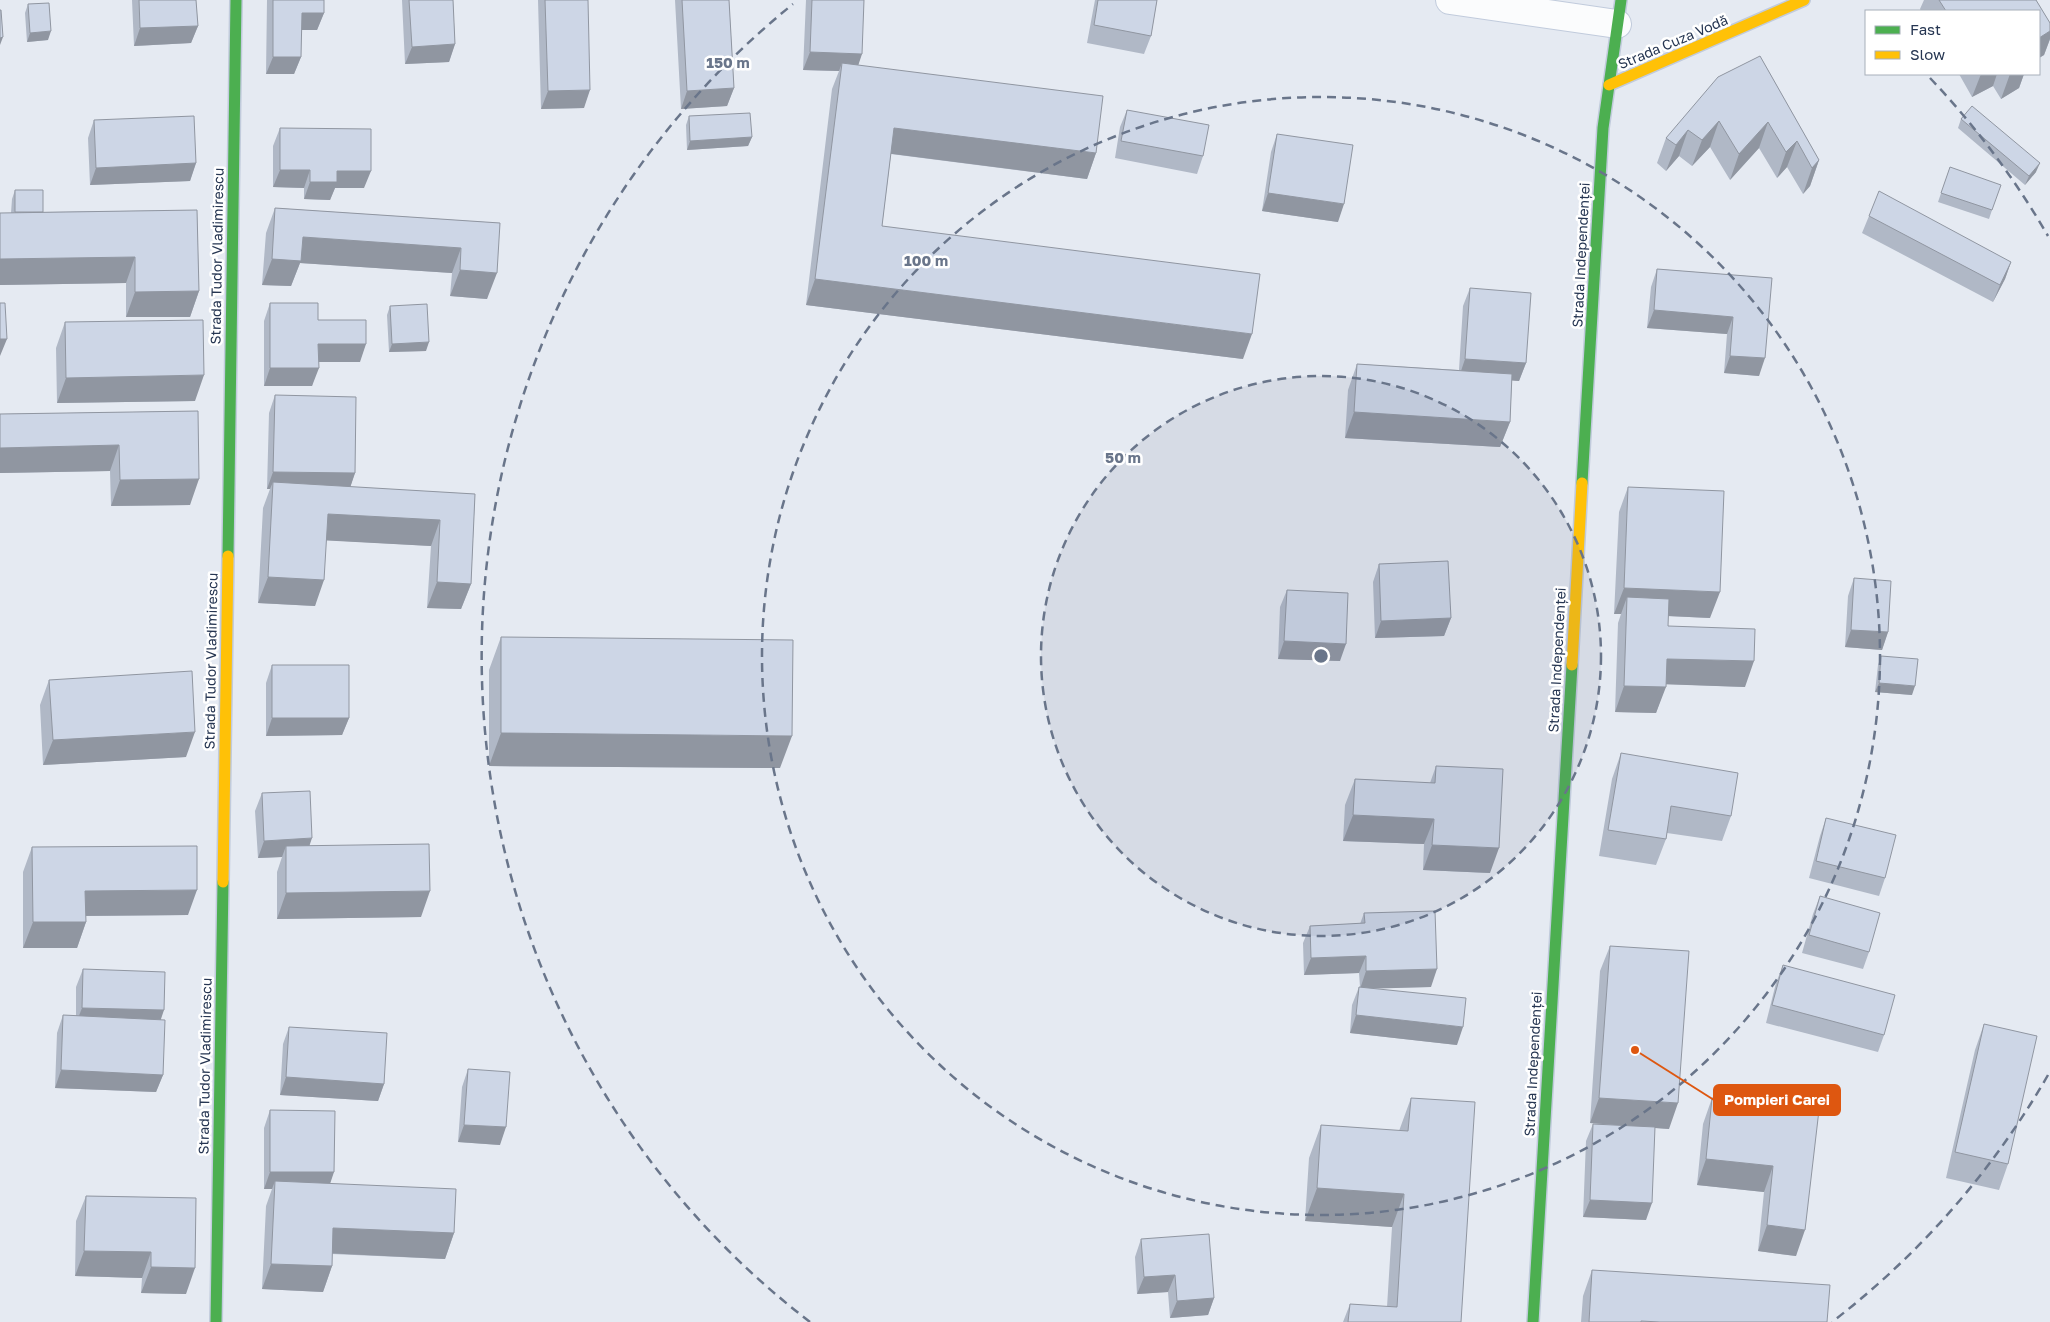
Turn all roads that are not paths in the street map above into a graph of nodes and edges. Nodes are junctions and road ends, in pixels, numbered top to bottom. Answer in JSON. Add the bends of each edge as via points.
{"nodes":[{"id":1,"x":236,"y":0,"type":"edge"},
{"id":2,"x":1450,"y":0,"type":"edge"},
{"id":3,"x":1804,"y":0,"type":"edge"},
{"id":4,"x":1619,"y":12,"type":"edge"},
{"id":5,"x":1609,"y":85,"type":"junction"},
{"id":6,"x":216,"y":1322,"type":"edge"},
{"id":7,"x":1533,"y":1322,"type":"edge"}],
"edges":[{"from":1,"to":6,"type":"street","name":"Strada Tudor Vladimirescu"},
{"from":2,"to":4,"type":"street"},
{"from":3,"to":5,"type":"street","name":"Strada Cuza Vodă"},
{"from":4,"to":5,"type":"street","name":"Strada Independenței"},
{"from":5,"to":7,"type":"street","name":"Strada Independenței","via":[[1602,148]]}]}
